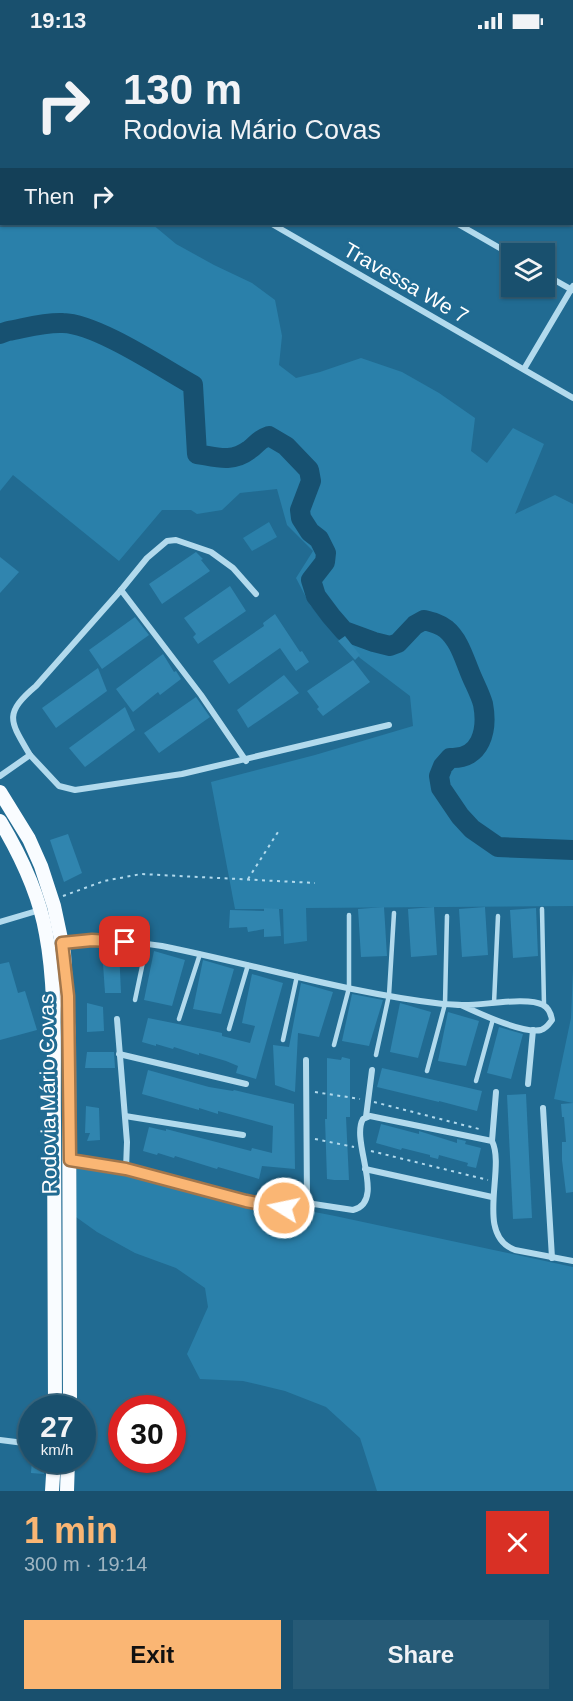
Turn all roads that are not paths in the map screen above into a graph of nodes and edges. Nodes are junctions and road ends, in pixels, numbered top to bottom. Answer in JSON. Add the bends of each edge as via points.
{"nodes":[{"id":1,"x":274,"y":225,"type":"edge"},
{"id":2,"x":460,"y":225,"type":"edge"},
{"id":3,"x":501,"y":249,"type":"edge"},
{"id":4,"x":555,"y":280,"type":"edge"},
{"id":5,"x":572,"y":288,"type":"edge"},
{"id":6,"x":524,"y":369,"type":"junction"},
{"id":7,"x":573,"y":398,"type":"edge"},
{"id":8,"x":121,"y":590,"type":"junction"},
{"id":9,"x":256,"y":594,"type":"dead end"},
{"id":10,"x":389,"y":725,"type":"dead end"},
{"id":11,"x":30,"y":755,"type":"junction"},
{"id":12,"x":246,"y":761,"type":"junction"},
{"id":13,"x":0,"y":776,"type":"edge"},
{"id":14,"x":0,"y":792,"type":"edge"},
{"id":15,"x":0,"y":821,"type":"edge"},
{"id":16,"x":40,"y":909,"type":"junction"},
{"id":17,"x":542,"y":909,"type":"dead end"},
{"id":18,"x":394,"y":913,"type":"dead end"},
{"id":19,"x":349,"y":915,"type":"dead end"},
{"id":20,"x":447,"y":916,"type":"dead end"},
{"id":21,"x":498,"y":916,"type":"dead end"},
{"id":22,"x":0,"y":922,"type":"edge"},
{"id":23,"x":62,"y":943,"type":"junction"},
{"id":24,"x":147,"y":943,"type":"junction"},
{"id":25,"x":200,"y":954,"type":"junction"},
{"id":26,"x":248,"y":965,"type":"junction"},
{"id":27,"x":297,"y":976,"type":"junction"},
{"id":28,"x":349,"y":988,"type":"junction"},
{"id":29,"x":389,"y":995,"type":"junction"},
{"id":30,"x":135,"y":1000,"type":"dead end"},
{"id":31,"x":494,"y":1003,"type":"junction"},
{"id":32,"x":445,"y":1004,"type":"junction"},
{"id":33,"x":461,"y":1005,"type":"junction"},
{"id":34,"x":544,"y":1005,"type":"junction"},
{"id":35,"x":117,"y":1019,"type":"dead end"},
{"id":36,"x":179,"y":1019,"type":"dead end"},
{"id":37,"x":493,"y":1019,"type":"junction"},
{"id":38,"x":229,"y":1029,"type":"dead end"},
{"id":39,"x":533,"y":1030,"type":"junction"},
{"id":40,"x":283,"y":1040,"type":"dead end"},
{"id":41,"x":334,"y":1045,"type":"dead end"},
{"id":42,"x":119,"y":1054,"type":"junction"},
{"id":43,"x":376,"y":1055,"type":"dead end"},
{"id":44,"x":306,"y":1060,"type":"dead end"},
{"id":45,"x":372,"y":1070,"type":"dead end"},
{"id":46,"x":427,"y":1071,"type":"dead end"},
{"id":47,"x":476,"y":1081,"type":"dead end"},
{"id":48,"x":246,"y":1084,"type":"dead end"},
{"id":49,"x":528,"y":1084,"type":"dead end"},
{"id":50,"x":496,"y":1092,"type":"dead end"},
{"id":51,"x":543,"y":1108,"type":"dead end"},
{"id":52,"x":125,"y":1116,"type":"junction"},
{"id":53,"x":366,"y":1117,"type":"junction"},
{"id":54,"x":243,"y":1135,"type":"dead end"},
{"id":55,"x":492,"y":1141,"type":"junction"},
{"id":56,"x":70,"y":1160,"type":"junction"},
{"id":57,"x":126,"y":1169,"type":"junction"},
{"id":58,"x":365,"y":1169,"type":"junction"},
{"id":59,"x":492,"y":1197,"type":"junction"},
{"id":60,"x":307,"y":1203,"type":"junction"},
{"id":61,"x":54,"y":1216,"type":"junction"},
{"id":62,"x":71,"y":1216,"type":"junction"},
{"id":63,"x":552,"y":1258,"type":"junction"},
{"id":64,"x":573,"y":1261,"type":"edge"},
{"id":65,"x":55,"y":1395,"type":"edge"},
{"id":66,"x":70,"y":1395,"type":"edge"},
{"id":67,"x":0,"y":1440,"type":"edge"},
{"id":68,"x":18,"y":1442,"type":"edge"},
{"id":69,"x":53,"y":1473,"type":"edge"},
{"id":70,"x":68,"y":1473,"type":"edge"},
{"id":71,"x":52,"y":1491,"type":"edge"},
{"id":72,"x":67,"y":1491,"type":"edge"}],
"edges":[{"from":1,"to":6,"type":"street","name":"Travessa We 7"},
{"from":2,"to":3,"type":"street"},
{"from":4,"to":5,"type":"street"},
{"from":5,"to":6,"type":"street"},
{"from":6,"to":7,"type":"street"},
{"from":8,"to":9,"type":"street","via":[[162,543],[176,540],[211,552]]},
{"from":8,"to":11,"type":"street","via":[[14,709],[14,726]]},
{"from":8,"to":12,"type":"street"},
{"from":10,"to":12,"type":"street"},
{"from":11,"to":12,"type":"street","via":[[59,786],[75,790]]},
{"from":11,"to":13,"type":"street"},
{"from":14,"to":23,"type":"main road","name":"Rodovia Mário Covas","via":[[41,866]]},
{"from":15,"to":16,"type":"main road","name":"Rodovia Mário Covas","via":[[27,872]]},
{"from":16,"to":22,"type":"street"},
{"from":16,"to":61,"type":"main road","name":"Rodovia Mário Covas","via":[[51,967]]},
{"from":17,"to":34,"type":"lane"},
{"from":18,"to":29,"type":"lane"},
{"from":19,"to":28,"type":"lane"},
{"from":20,"to":32,"type":"lane"},
{"from":21,"to":31,"type":"lane"},
{"from":23,"to":24,"type":"street"},
{"from":23,"to":56,"type":"main road","name":"Rodovia Mário Covas","via":[[68,996]]},
{"from":24,"to":25,"type":"street"},
{"from":24,"to":30,"type":"lane"},
{"from":25,"to":26,"type":"street"},
{"from":25,"to":36,"type":"lane"},
{"from":26,"to":27,"type":"street"},
{"from":26,"to":38,"type":"lane"},
{"from":27,"to":28,"type":"street"},
{"from":27,"to":40,"type":"lane"},
{"from":28,"to":29,"type":"street"},
{"from":28,"to":41,"type":"lane"},
{"from":29,"to":32,"type":"street"},
{"from":29,"to":43,"type":"lane"},
{"from":31,"to":33,"type":"street"},
{"from":31,"to":34,"type":"street"},
{"from":32,"to":33,"type":"street"},
{"from":32,"to":46,"type":"lane"},
{"from":33,"to":37,"type":"street"},
{"from":34,"to":39,"type":"street","via":[[552,1020],[548,1027]]},
{"from":35,"to":42,"type":"street"},
{"from":37,"to":39,"type":"street"},
{"from":37,"to":47,"type":"lane"},
{"from":39,"to":49,"type":"street"},
{"from":42,"to":48,"type":"street"},
{"from":42,"to":52,"type":"street"},
{"from":44,"to":60,"type":"street"},
{"from":45,"to":53,"type":"street"},
{"from":50,"to":55,"type":"street"},
{"from":51,"to":63,"type":"street"},
{"from":52,"to":54,"type":"street"},
{"from":52,"to":57,"type":"street"},
{"from":53,"to":55,"type":"street"},
{"from":53,"to":58,"type":"street","via":[[359,1130]]},
{"from":55,"to":59,"type":"street","via":[[496,1154]]},
{"from":56,"to":57,"type":"street"},
{"from":56,"to":62,"type":"main road","name":"Rodovia Mário Covas"},
{"from":57,"to":60,"type":"street","via":[[265,1205],[284,1208]]},
{"from":58,"to":59,"type":"street"},
{"from":58,"to":60,"type":"street","via":[[368,1195],[358,1209]]},
{"from":59,"to":63,"type":"street","via":[[497,1231],[503,1243],[515,1250]]},
{"from":61,"to":62,"type":"main road"},
{"from":61,"to":65,"type":"main road","name":"Rodovia Mário Covas"},
{"from":62,"to":66,"type":"main road","name":"Rodovia Mário Covas"},
{"from":63,"to":64,"type":"street"},
{"from":67,"to":68,"type":"street"},
{"from":69,"to":71,"type":"main road"},
{"from":70,"to":72,"type":"main road"}]}
